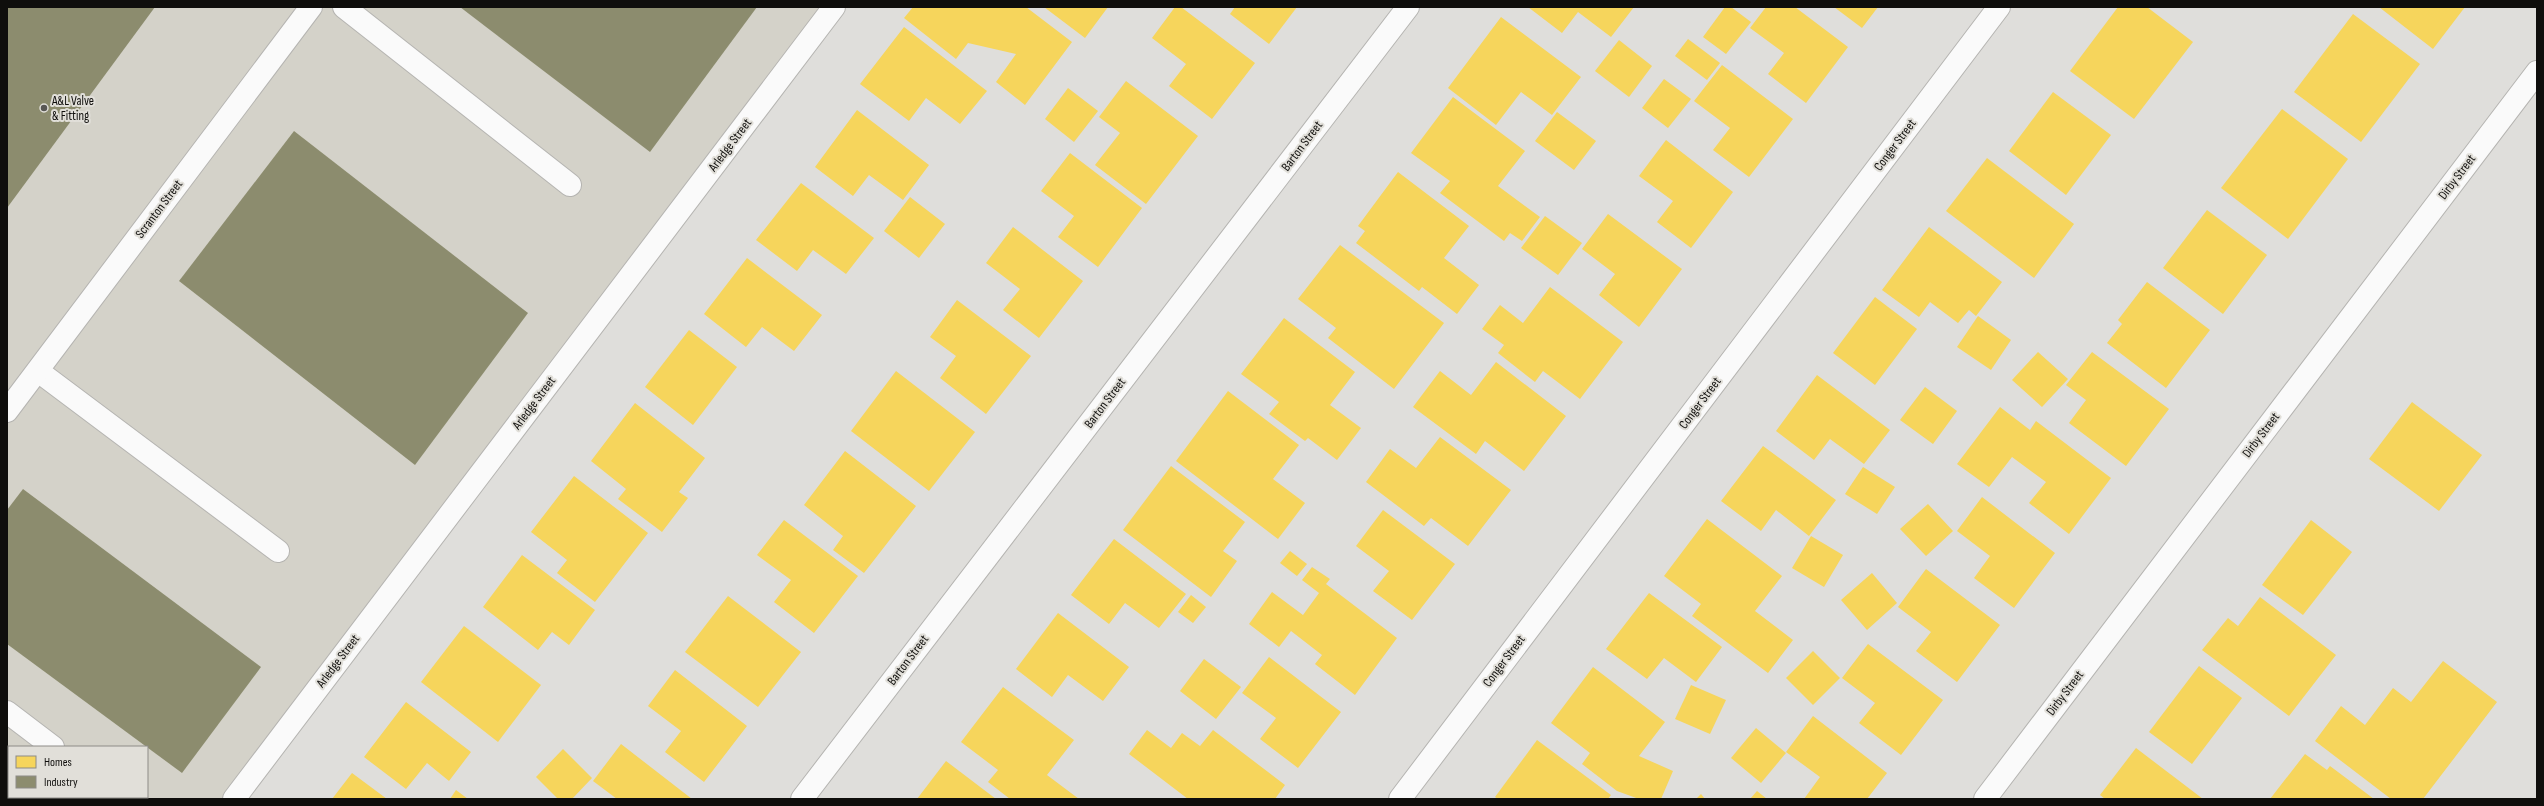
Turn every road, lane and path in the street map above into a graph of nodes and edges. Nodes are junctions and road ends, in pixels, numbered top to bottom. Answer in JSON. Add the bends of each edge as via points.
{"nodes":[{"id":1,"x":311,"y":7,"type":"edge"},
{"id":2,"x":344,"y":7,"type":"edge"},
{"id":3,"x":834,"y":7,"type":"edge"},
{"id":4,"x":1408,"y":7,"type":"edge"},
{"id":5,"x":1999,"y":7,"type":"edge"},
{"id":6,"x":2537,"y":72,"type":"edge"},
{"id":7,"x":570,"y":184,"type":"dead end"},
{"id":8,"x":38,"y":371,"type":"junction"},
{"id":9,"x":7,"y":411,"type":"edge"},
{"id":10,"x":278,"y":551,"type":"dead end"},
{"id":11,"x":7,"y":712,"type":"edge"},
{"id":12,"x":52,"y":746,"type":"edge"},
{"id":13,"x":234,"y":799,"type":"edge"},
{"id":14,"x":802,"y":799,"type":"edge"},
{"id":15,"x":1400,"y":799,"type":"edge"},
{"id":16,"x":1985,"y":799,"type":"edge"}],
"edges":[{"from":1,"to":8,"type":"street","name":"Scranton Street"},
{"from":2,"to":7,"type":"street"},
{"from":3,"to":13,"type":"street","name":"Arledge Street"},
{"from":4,"to":14,"type":"street","name":"Barton Street"},
{"from":5,"to":15,"type":"street","name":"Conger Street"},
{"from":6,"to":16,"type":"street","name":"Dirby Street"},
{"from":8,"to":9,"type":"street","name":"Scranton Street"},
{"from":8,"to":10,"type":"street"},
{"from":11,"to":12,"type":"street"}]}
